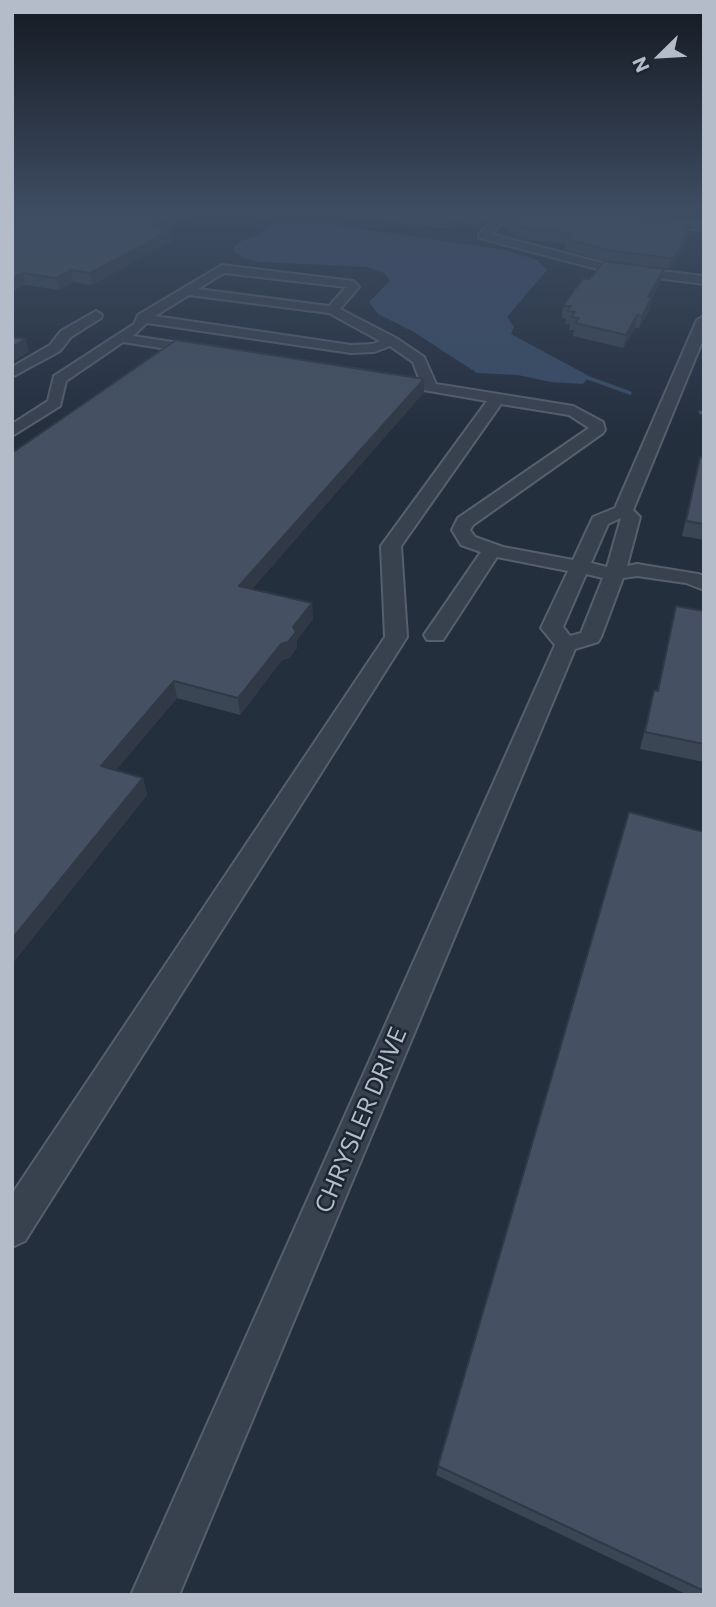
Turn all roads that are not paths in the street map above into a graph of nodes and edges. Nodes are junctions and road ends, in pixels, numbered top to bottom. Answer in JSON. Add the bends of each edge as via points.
{"nodes":[{"id":1,"x":194,"y":286,"type":"edge"},
{"id":2,"x":352,"y":286,"type":"edge"},
{"id":3,"x":186,"y":291,"type":"junction"},
{"id":4,"x":332,"y":310,"type":"junction"},
{"id":5,"x":96,"y":315,"type":"dead end"},
{"id":6,"x":143,"y":318,"type":"junction"},
{"id":7,"x":704,"y":320,"type":"edge"},
{"id":8,"x":121,"y":338,"type":"junction"},
{"id":9,"x":391,"y":341,"type":"junction"},
{"id":10,"x":215,"y":353,"type":"edge"},
{"id":11,"x":12,"y":373,"type":"edge"},
{"id":12,"x":376,"y":378,"type":"edge"},
{"id":13,"x":430,"y":386,"type":"junction"},
{"id":14,"x":496,"y":400,"type":"junction"},
{"id":15,"x":12,"y":431,"type":"edge"},
{"id":16,"x":623,"y":511,"type":"junction"},
{"id":17,"x":492,"y":551,"type":"junction"},
{"id":18,"x":581,"y":566,"type":"junction"},
{"id":19,"x":615,"y":574,"type":"junction"},
{"id":20,"x":704,"y":584,"type":"edge"},
{"id":21,"x":704,"y":595,"type":"edge"},
{"id":22,"x":435,"y":635,"type":"dead end"},
{"id":23,"x":566,"y":645,"type":"junction"},
{"id":24,"x":12,"y":1227,"type":"edge"},
{"id":25,"x":155,"y":1595,"type":"edge"}],
"edges":[{"from":1,"to":3,"type":"street"},
{"from":2,"to":4,"type":"street"},
{"from":3,"to":4,"type":"street"},
{"from":3,"to":6,"type":"street"},
{"from":4,"to":9,"type":"street"},
{"from":5,"to":11,"type":"street","via":[[66,334],[55,348]]},
{"from":6,"to":8,"type":"street"},
{"from":6,"to":9,"type":"street","via":[[351,349],[374,348]]},
{"from":7,"to":16,"type":"street"},
{"from":8,"to":10,"type":"street"},
{"from":8,"to":15,"type":"street","via":[[59,379],[55,403]]},
{"from":9,"to":13,"type":"street","via":[[419,360]]},
{"from":12,"to":13,"type":"street"},
{"from":13,"to":14,"type":"street"},
{"from":14,"to":17,"type":"street","via":[[573,411],[597,425],[597,430],[465,522],[461,530],[468,541]]},
{"from":14,"to":24,"type":"street","via":[[391,546],[396,637]]},
{"from":16,"to":18,"type":"street","via":[[600,521]]},
{"from":16,"to":19,"type":"street","via":[[631,517]]},
{"from":17,"to":18,"type":"street"},
{"from":17,"to":22,"type":"street"},
{"from":18,"to":19,"type":"street"},
{"from":18,"to":23,"type":"street","via":[[552,628]]},
{"from":19,"to":20,"type":"street","via":[[637,570]]},
{"from":19,"to":21,"type":"street","via":[[631,587],[689,597]]},
{"from":19,"to":23,"type":"street","via":[[590,637]]},
{"from":23,"to":25,"type":"street","name":"CHRYSLER DRIVE"}]}
